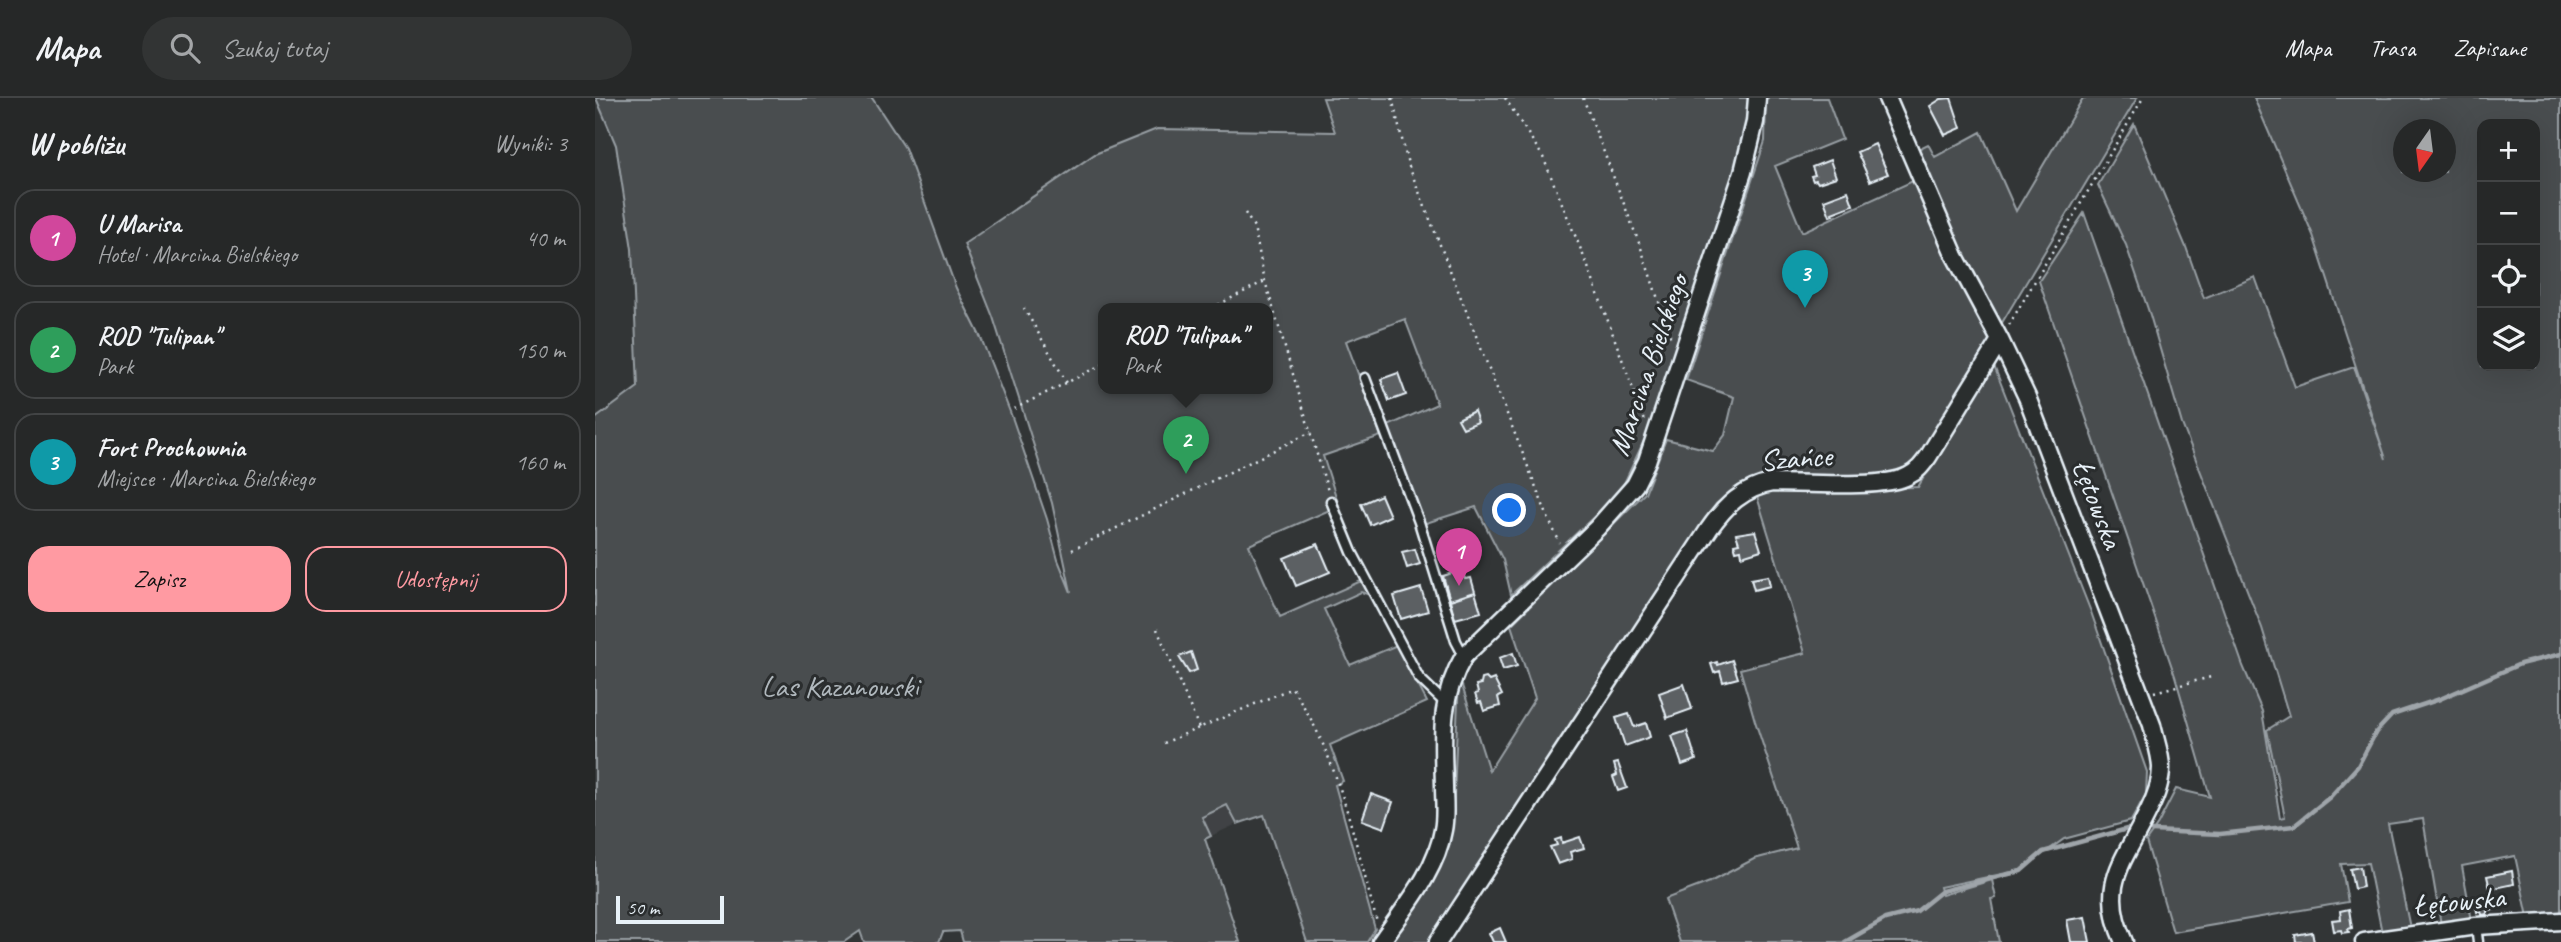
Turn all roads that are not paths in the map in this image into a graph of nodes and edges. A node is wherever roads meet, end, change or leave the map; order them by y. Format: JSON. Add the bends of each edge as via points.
{"nodes":[{"id":1,"x":1757,"y":98,"type":"edge"},
{"id":2,"x":1887,"y":98,"type":"edge"},
{"id":3,"x":2000,"y":340,"type":"junction"},
{"id":4,"x":1365,"y":378,"type":"dead end"},
{"id":5,"x":1331,"y":501,"type":"road end"},
{"id":6,"x":1464,"y":656,"type":"junction"},
{"id":7,"x":1445,"y":702,"type":"junction"},
{"id":8,"x":2561,"y":920,"type":"edge"},
{"id":9,"x":2477,"y":934,"type":"edge"},
{"id":10,"x":1383,"y":939,"type":"edge"},
{"id":11,"x":1438,"y":942,"type":"edge"},
{"id":12,"x":2124,"y":942,"type":"edge"},
{"id":13,"x":2364,"y":942,"type":"edge"}],
"edges":[{"from":1,"to":6,"type":"street","name":"Marcina Bielskiego","via":[[1750,146],[1636,485]]},
{"from":2,"to":3,"type":"street","name":"Łętowska","via":[[1955,256]]},
{"from":3,"to":11,"type":"street","name":"Szańce","via":[[1928,457],[1908,476],[1880,483],[1758,485],[1725,509]]},
{"from":3,"to":12,"type":"street","name":"Łętowska","via":[[2027,397],[2152,725],[2161,768],[2155,797],[2114,881],[2113,909]]},
{"from":4,"to":6,"type":"lane"},
{"from":5,"to":7,"type":"lane","via":[[1352,552],[1419,678]]},
{"from":6,"to":7,"type":"street","name":"Marcina Bielskiego"},
{"from":7,"to":10,"type":"street","name":"Marcina Bielskiego","via":[[1445,815],[1438,852]]},
{"from":8,"to":9,"type":"street","name":"Łętowska"},
{"from":9,"to":13,"type":"street","name":"Łętowska"}]}
